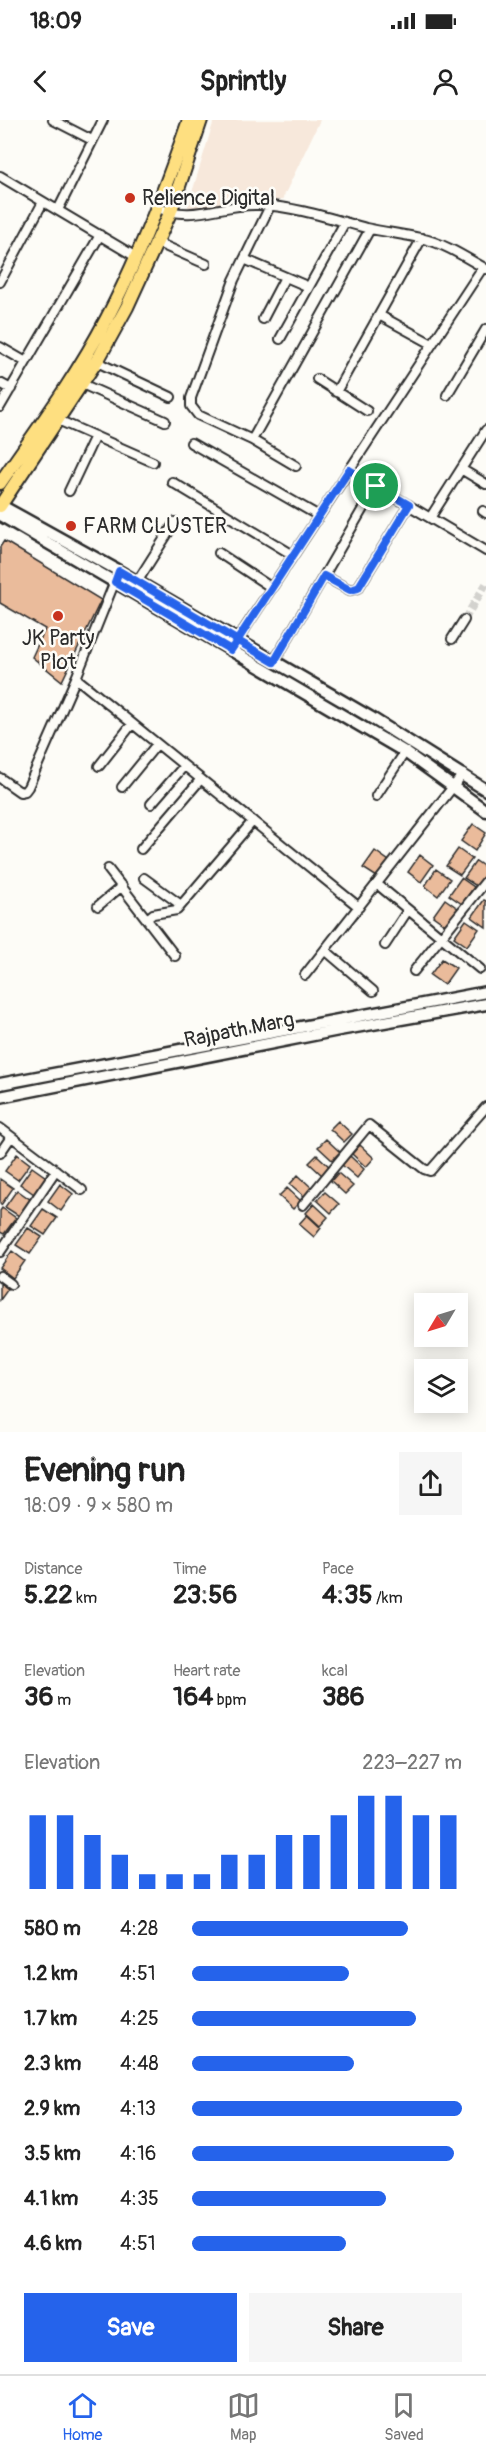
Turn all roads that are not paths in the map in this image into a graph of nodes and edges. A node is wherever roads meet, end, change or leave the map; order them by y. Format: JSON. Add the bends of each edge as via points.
{"nodes":[{"id":1,"x":53,"y":120,"type":"edge"},
{"id":2,"x":102,"y":120,"type":"edge"},
{"id":3,"x":189,"y":120,"type":"edge"},
{"id":4,"x":201,"y":120,"type":"edge"},
{"id":5,"x":92,"y":140,"type":"junction"},
{"id":6,"x":0,"y":176,"type":"edge"},
{"id":7,"x":44,"y":202,"type":"junction"},
{"id":8,"x":270,"y":206,"type":"junction"},
{"id":9,"x":155,"y":207,"type":"junction"},
{"id":10,"x":57,"y":210,"type":"junction"},
{"id":11,"x":170,"y":213,"type":"junction"},
{"id":12,"x":345,"y":222,"type":"junction"},
{"id":13,"x":370,"y":229,"type":"junction"},
{"id":14,"x":100,"y":236,"type":"junction"},
{"id":15,"x":422,"y":238,"type":"junction"},
{"id":16,"x":158,"y":243,"type":"junction"},
{"id":17,"x":136,"y":257,"type":"junction"},
{"id":18,"x":244,"y":259,"type":"junction"},
{"id":19,"x":206,"y":264,"type":"dead end"},
{"id":20,"x":484,"y":268,"type":"edge"},
{"id":21,"x":285,"y":277,"type":"junction"},
{"id":22,"x":0,"y":282,"type":"edge"},
{"id":23,"x":309,"y":287,"type":"junction"},
{"id":24,"x":379,"y":315,"type":"junction"},
{"id":25,"x":263,"y":319,"type":"dead end"},
{"id":26,"x":486,"y":329,"type":"edge"},
{"id":27,"x":280,"y":339,"type":"dead end"},
{"id":28,"x":432,"y":344,"type":"junction"},
{"id":29,"x":0,"y":347,"type":"edge"},
{"id":30,"x":26,"y":362,"type":"junction"},
{"id":31,"x":97,"y":362,"type":"junction"},
{"id":32,"x":317,"y":379,"type":"dead end"},
{"id":33,"x":0,"y":383,"type":"edge"},
{"id":34,"x":82,"y":384,"type":"junction"},
{"id":35,"x":11,"y":388,"type":"junction"},
{"id":36,"x":336,"y":392,"type":"junction"},
{"id":37,"x":447,"y":395,"type":"dead end"},
{"id":38,"x":171,"y":398,"type":"dead end"},
{"id":39,"x":0,"y":407,"type":"edge"},
{"id":40,"x":367,"y":411,"type":"dead end"},
{"id":41,"x":58,"y":420,"type":"junction"},
{"id":42,"x":165,"y":421,"type":"dead end"},
{"id":43,"x":486,"y":429,"type":"edge"},
{"id":44,"x":95,"y":436,"type":"junction"},
{"id":45,"x":252,"y":440,"type":"junction"},
{"id":46,"x":191,"y":443,"type":"dead end"},
{"id":47,"x":153,"y":462,"type":"dead end"},
{"id":48,"x":296,"y":466,"type":"dead end"},
{"id":49,"x":461,"y":469,"type":"junction"},
{"id":50,"x":349,"y":470,"type":"junction"},
{"id":51,"x":172,"y":482,"type":"dead end"},
{"id":52,"x":0,"y":483,"type":"edge"},
{"id":53,"x":486,"y":484,"type":"edge"},
{"id":54,"x":376,"y":486,"type":"junction"},
{"id":55,"x":69,"y":491,"type":"dead end"},
{"id":56,"x":0,"y":505,"type":"edge"},
{"id":57,"x":409,"y":505,"type":"junction"},
{"id":58,"x":0,"y":515,"type":"edge"},
{"id":59,"x":319,"y":516,"type":"junction"},
{"id":60,"x":430,"y":518,"type":"junction"},
{"id":61,"x":175,"y":522,"type":"dead end"},
{"id":62,"x":486,"y":551,"type":"edge"},
{"id":63,"x":219,"y":553,"type":"dead end"},
{"id":64,"x":293,"y":555,"type":"junction"},
{"id":65,"x":119,"y":571,"type":"junction"},
{"id":66,"x":324,"y":576,"type":"junction"},
{"id":67,"x":115,"y":582,"type":"junction"},
{"id":68,"x":137,"y":582,"type":"junction"},
{"id":69,"x":272,"y":588,"type":"junction"},
{"id":70,"x":464,"y":620,"type":"tunnel mouth"},
{"id":71,"x":452,"y":639,"type":"dead end"},
{"id":72,"x":234,"y":645,"type":"junction"},
{"id":73,"x":274,"y":662,"type":"junction"},
{"id":74,"x":76,"y":678,"type":"junction"},
{"id":75,"x":132,"y":724,"type":"junction"},
{"id":76,"x":157,"y":744,"type":"junction"},
{"id":77,"x":405,"y":752,"type":"junction"},
{"id":78,"x":99,"y":766,"type":"dead end"},
{"id":79,"x":184,"y":766,"type":"junction"},
{"id":80,"x":463,"y":774,"type":"junction"},
{"id":81,"x":0,"y":778,"type":"edge"},
{"id":82,"x":201,"y":779,"type":"junction"},
{"id":83,"x":122,"y":787,"type":"dead end"},
{"id":84,"x":454,"y":787,"type":"junction"},
{"id":85,"x":486,"y":790,"type":"edge"},
{"id":86,"x":376,"y":796,"type":"dead end"},
{"id":87,"x":151,"y":804,"type":"dead end"},
{"id":88,"x":486,"y":811,"type":"edge"},
{"id":89,"x":253,"y":821,"type":"junction"},
{"id":90,"x":141,"y":849,"type":"dead end"},
{"id":91,"x":108,"y":869,"type":"dead end"},
{"id":92,"x":144,"y":878,"type":"dead end"},
{"id":93,"x":486,"y":881,"type":"edge"},
{"id":94,"x":377,"y":884,"type":"junction"},
{"id":95,"x":122,"y":886,"type":"junction"},
{"id":96,"x":182,"y":905,"type":"junction"},
{"id":97,"x":98,"y":906,"type":"dead end"},
{"id":98,"x":358,"y":907,"type":"junction"},
{"id":99,"x":408,"y":910,"type":"junction"},
{"id":100,"x":147,"y":919,"type":"junction"},
{"id":101,"x":441,"y":937,"type":"junction"},
{"id":102,"x":385,"y":945,"type":"dead end"},
{"id":103,"x":325,"y":950,"type":"junction"},
{"id":104,"x":176,"y":956,"type":"dead end"},
{"id":105,"x":480,"y":969,"type":"dead end"},
{"id":106,"x":414,"y":971,"type":"dead end"},
{"id":107,"x":305,"y":975,"type":"dead end"},
{"id":108,"x":373,"y":991,"type":"dead end"},
{"id":109,"x":486,"y":992,"type":"edge"},
{"id":110,"x":486,"y":1004,"type":"edge"},
{"id":111,"x":0,"y":1084,"type":"edge"},
{"id":112,"x":0,"y":1097,"type":"edge"},
{"id":113,"x":486,"y":1107,"type":"edge"},
{"id":114,"x":0,"y":1128,"type":"edge"},
{"id":115,"x":11,"y":1137,"type":"junction"},
{"id":116,"x":0,"y":1153,"type":"edge"},
{"id":117,"x":56,"y":1170,"type":"junction"},
{"id":118,"x":82,"y":1190,"type":"dead end"},
{"id":119,"x":303,"y":1204,"type":"dead end"},
{"id":120,"x":0,"y":1252,"type":"edge"},
{"id":121,"x":0,"y":1276,"type":"edge"},
{"id":122,"x":11,"y":1284,"type":"dead end"}],
"edges":[{"from":1,"to":5,"type":"street"},
{"from":2,"to":5,"type":"street"},
{"from":3,"to":9,"type":"main road"},
{"from":4,"to":11,"type":"main road"},
{"from":5,"to":10,"type":"street"},
{"from":6,"to":7,"type":"street"},
{"from":7,"to":10,"type":"street"},
{"from":7,"to":22,"type":"street"},
{"from":8,"to":11,"type":"street","via":[[250,205],[188,215]]},
{"from":8,"to":12,"type":"street"},
{"from":8,"to":18,"type":"street"},
{"from":9,"to":11,"type":"street"},
{"from":9,"to":17,"type":"main road"},
{"from":10,"to":14,"type":"street"},
{"from":11,"to":16,"type":"main road"},
{"from":12,"to":13,"type":"street"},
{"from":12,"to":23,"type":"street"},
{"from":13,"to":15,"type":"street"},
{"from":13,"to":45,"type":"street"},
{"from":14,"to":17,"type":"street"},
{"from":14,"to":30,"type":"street"},
{"from":15,"to":20,"type":"street"},
{"from":15,"to":24,"type":"street"},
{"from":16,"to":19,"type":"street"},
{"from":16,"to":31,"type":"main road"},
{"from":17,"to":52,"type":"main road","via":[[107,320]]},
{"from":18,"to":21,"type":"street"},
{"from":18,"to":45,"type":"street","via":[[190,406],[198,415]]},
{"from":20,"to":28,"type":"street"},
{"from":21,"to":23,"type":"street"},
{"from":21,"to":25,"type":"street"},
{"from":23,"to":27,"type":"street"},
{"from":24,"to":28,"type":"street"},
{"from":24,"to":36,"type":"street"},
{"from":26,"to":37,"type":"street"},
{"from":28,"to":50,"type":"street"},
{"from":29,"to":30,"type":"street"},
{"from":30,"to":35,"type":"street"},
{"from":31,"to":34,"type":"main road"},
{"from":31,"to":38,"type":"street"},
{"from":32,"to":36,"type":"street"},
{"from":33,"to":35,"type":"street"},
{"from":34,"to":41,"type":"main road"},
{"from":34,"to":42,"type":"street"},
{"from":35,"to":39,"type":"street"},
{"from":36,"to":40,"type":"street"},
{"from":41,"to":44,"type":"street"},
{"from":41,"to":56,"type":"main road"},
{"from":43,"to":49,"type":"street"},
{"from":44,"to":47,"type":"street"},
{"from":44,"to":55,"type":"street"},
{"from":45,"to":48,"type":"street"},
{"from":46,"to":59,"type":"street"},
{"from":49,"to":53,"type":"street"},
{"from":49,"to":60,"type":"street"},
{"from":50,"to":54,"type":"street"},
{"from":50,"to":59,"type":"street"},
{"from":51,"to":64,"type":"street"},
{"from":54,"to":57,"type":"street"},
{"from":54,"to":66,"type":"street"},
{"from":56,"to":65,"type":"street"},
{"from":57,"to":60,"type":"street"},
{"from":57,"to":66,"type":"street","via":[[358,588],[350,590]]},
{"from":58,"to":67,"type":"street"},
{"from":59,"to":64,"type":"street"},
{"from":60,"to":62,"type":"street"},
{"from":61,"to":68,"type":"street"},
{"from":63,"to":69,"type":"street"},
{"from":64,"to":69,"type":"street"},
{"from":65,"to":67,"type":"street"},
{"from":65,"to":68,"type":"street"},
{"from":66,"to":73,"type":"street"},
{"from":67,"to":72,"type":"street"},
{"from":67,"to":74,"type":"street"},
{"from":68,"to":72,"type":"street"},
{"from":69,"to":72,"type":"street"},
{"from":70,"to":71,"type":"street"},
{"from":72,"to":73,"type":"street"},
{"from":72,"to":77,"type":"street"},
{"from":73,"to":80,"type":"street"},
{"from":74,"to":75,"type":"street"},
{"from":74,"to":81,"type":"street","via":[[25,791],[20,792]]},
{"from":75,"to":76,"type":"street"},
{"from":75,"to":78,"type":"street"},
{"from":76,"to":79,"type":"street"},
{"from":76,"to":83,"type":"street"},
{"from":77,"to":84,"type":"street"},
{"from":77,"to":86,"type":"street"},
{"from":79,"to":82,"type":"street"},
{"from":79,"to":87,"type":"street"},
{"from":80,"to":84,"type":"street"},
{"from":80,"to":85,"type":"street"},
{"from":82,"to":89,"type":"street"},
{"from":82,"to":90,"type":"street"},
{"from":84,"to":88,"type":"street"},
{"from":84,"to":94,"type":"street"},
{"from":89,"to":96,"type":"street"},
{"from":89,"to":98,"type":"street"},
{"from":91,"to":95,"type":"street"},
{"from":92,"to":96,"type":"street"},
{"from":93,"to":101,"type":"street"},
{"from":94,"to":98,"type":"street"},
{"from":94,"to":99,"type":"street"},
{"from":95,"to":97,"type":"street"},
{"from":95,"to":100,"type":"street"},
{"from":96,"to":100,"type":"street"},
{"from":98,"to":103,"type":"street"},
{"from":99,"to":101,"type":"street"},
{"from":99,"to":102,"type":"street"},
{"from":100,"to":104,"type":"street"},
{"from":101,"to":105,"type":"street"},
{"from":101,"to":106,"type":"street"},
{"from":103,"to":107,"type":"street"},
{"from":103,"to":108,"type":"street"},
{"from":109,"to":111,"type":"street","name":"Rajpath Marg"},
{"from":110,"to":112,"type":"street","name":"Rajpath Marg"},
{"from":113,"to":119,"type":"street","via":[[430,1171],[369,1125]]},
{"from":114,"to":115,"type":"street"},
{"from":115,"to":116,"type":"street"},
{"from":115,"to":117,"type":"street"},
{"from":117,"to":118,"type":"street"},
{"from":117,"to":120,"type":"street"},
{"from":121,"to":122,"type":"street"}]}
